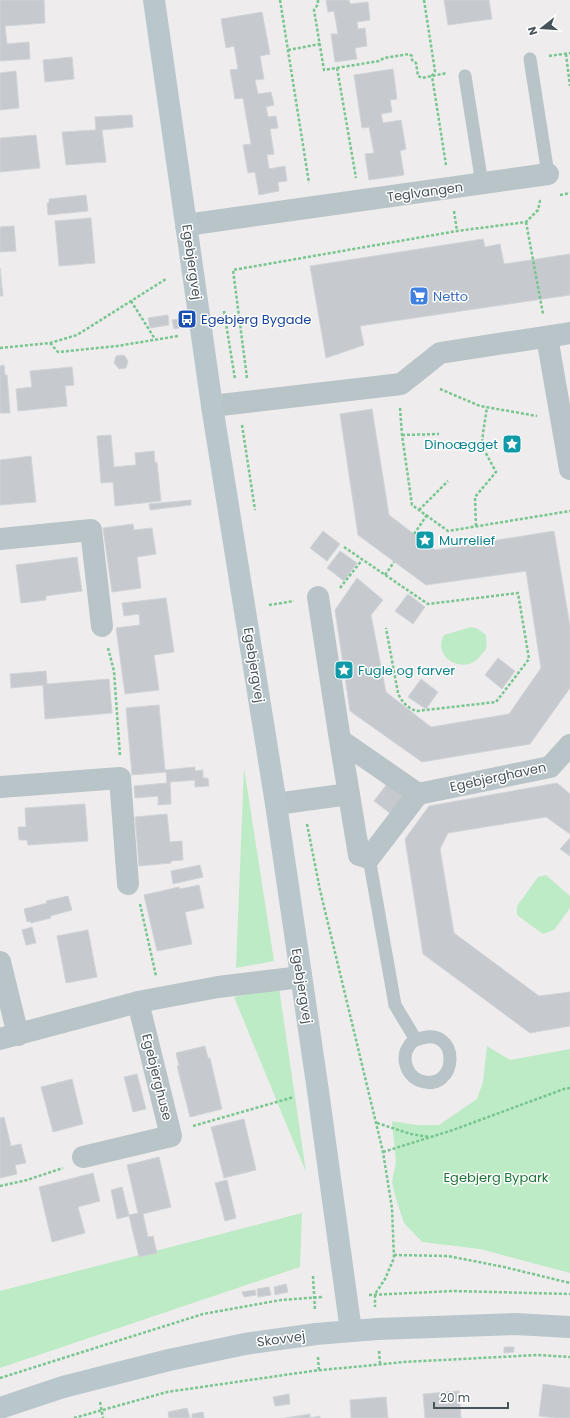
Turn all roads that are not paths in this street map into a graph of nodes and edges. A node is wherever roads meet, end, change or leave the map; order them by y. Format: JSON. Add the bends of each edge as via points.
{"nodes":[{"id":1,"x":154,"y":0,"type":"edge"},
{"id":2,"x":530,"y":59,"type":"dead end"},
{"id":3,"x":466,"y":76,"type":"road end"},
{"id":4,"x":548,"y":174,"type":"joint"},
{"id":5,"x":482,"y":184,"type":"junction"},
{"id":6,"x":186,"y":225,"type":"junction"},
{"id":7,"x":570,"y":333,"type":"edge"},
{"id":8,"x":547,"y":337,"type":"junction"},
{"id":9,"x":212,"y":406,"type":"junction"},
{"id":10,"x":570,"y":469,"type":"edge"},
{"id":11,"x":0,"y":539,"type":"edge"},
{"id":12,"x":318,"y":597,"type":"dead end"},
{"id":13,"x":102,"y":626,"type":"road end"},
{"id":14,"x":340,"y":740,"type":"junction"},
{"id":15,"x":570,"y":745,"type":"edge"},
{"id":16,"x":0,"y":787,"type":"edge"},
{"id":17,"x":349,"y":794,"type":"junction"},
{"id":18,"x":418,"y":794,"type":"junction"},
{"id":19,"x":276,"y":804,"type":"junction"},
{"id":20,"x":369,"y":858,"type":"junction"},
{"id":21,"x":128,"y":884,"type":"road end"},
{"id":22,"x":0,"y":962,"type":"edge"},
{"id":23,"x":301,"y":977,"type":"junction"},
{"id":24,"x":138,"y":1002,"type":"junction"},
{"id":25,"x":9,"y":1037,"type":"edge"},
{"id":26,"x":416,"y":1040,"type":"dead end"},
{"id":27,"x":83,"y":1157,"type":"road end"},
{"id":28,"x":570,"y":1327,"type":"edge"},
{"id":29,"x":351,"y":1331,"type":"junction"},
{"id":30,"x":0,"y":1408,"type":"edge"}],
"edges":[{"from":1,"to":6,"type":"street","name":"Egebjergvej"},
{"from":2,"to":4,"type":"lane","name":"Teglvangen"},
{"from":3,"to":5,"type":"lane"},
{"from":4,"to":5,"type":"street","name":"Teglvangen"},
{"from":5,"to":6,"type":"street","name":"Teglvangen"},
{"from":6,"to":9,"type":"street","name":"Egebjergvej"},
{"from":7,"to":8,"type":"street"},
{"from":8,"to":9,"type":"street","via":[[440,352],[401,384]]},
{"from":8,"to":10,"type":"street"},
{"from":9,"to":19,"type":"street","name":"Egebjergvej"},
{"from":11,"to":13,"type":"street","via":[[91,530]]},
{"from":12,"to":14,"type":"street"},
{"from":14,"to":17,"type":"street"},
{"from":14,"to":18,"type":"street"},
{"from":15,"to":18,"type":"street","name":"Egebjerghaven","via":[[550,767]]},
{"from":16,"to":21,"type":"street","via":[[120,778]]},
{"from":17,"to":19,"type":"street"},
{"from":17,"to":20,"type":"street","via":[[359,855]]},
{"from":18,"to":20,"type":"street"},
{"from":19,"to":23,"type":"street","name":"Egebjergvej"},
{"from":20,"to":26,"type":"lane","via":[[395,1005]]},
{"from":22,"to":25,"type":"street"},
{"from":23,"to":24,"type":"street","via":[[218,987]]},
{"from":23,"to":29,"type":"street","name":"Egebjergvej"},
{"from":24,"to":25,"type":"street"},
{"from":24,"to":27,"type":"street","name":"Egebjerghuse","via":[[171,1136]]},
{"from":28,"to":29,"type":"street","name":"Skovvej","via":[[515,1324]]},
{"from":29,"to":30,"type":"street","name":"Skovvej","via":[[245,1344],[169,1360],[63,1387]]}]}
